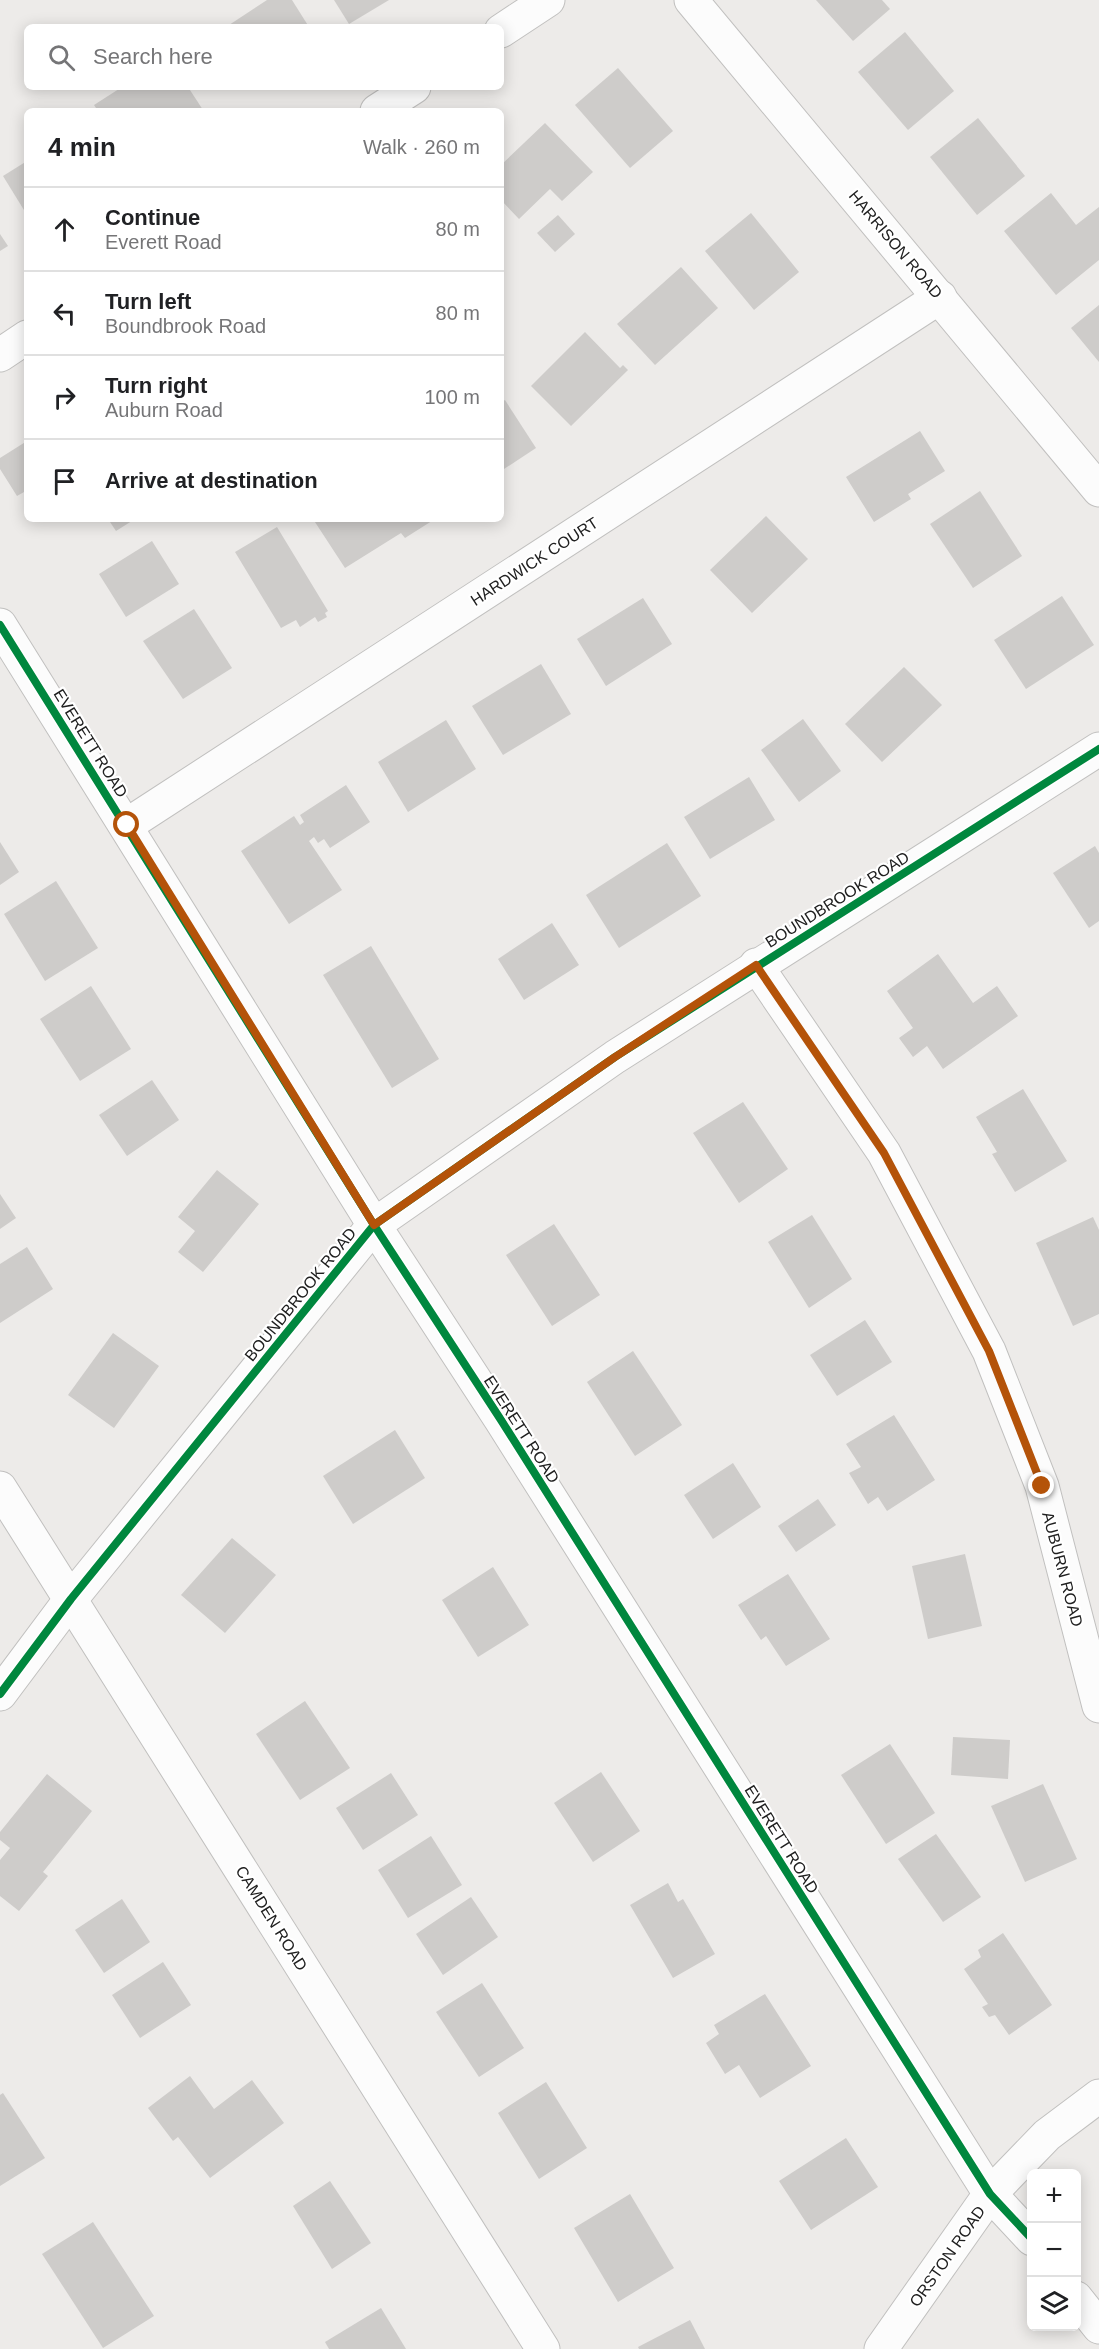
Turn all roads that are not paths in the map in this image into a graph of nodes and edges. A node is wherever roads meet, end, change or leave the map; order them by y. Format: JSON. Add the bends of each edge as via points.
{"nodes":[{"id":1,"x":548,"y":0,"type":"edge"},
{"id":2,"x":691,"y":0,"type":"edge"},
{"id":3,"x":504,"y":29,"type":"edge"},
{"id":4,"x":409,"y":90,"type":"edge"},
{"id":5,"x":382,"y":108,"type":"edge"},
{"id":6,"x":940,"y":297,"type":"junction"},
{"id":7,"x":24,"y":339,"type":"edge"},
{"id":8,"x":0,"y":355,"type":"edge"},
{"id":9,"x":1099,"y":490,"type":"edge"},
{"id":10,"x":0,"y":625,"type":"edge"},
{"id":11,"x":1099,"y":749,"type":"edge"},
{"id":12,"x":127,"y":825,"type":"junction"},
{"id":13,"x":756,"y":965,"type":"junction"},
{"id":14,"x":374,"y":1225,"type":"junction"},
{"id":15,"x":0,"y":1488,"type":"edge"},
{"id":16,"x":71,"y":1599,"type":"junction"},
{"id":17,"x":0,"y":1694,"type":"edge"},
{"id":18,"x":1099,"y":1706,"type":"edge"},
{"id":19,"x":1099,"y":2096,"type":"edge"},
{"id":20,"x":990,"y":2194,"type":"junction"},
{"id":21,"x":1027,"y":2234,"type":"edge"},
{"id":22,"x":1081,"y":2303,"type":"edge"},
{"id":23,"x":1099,"y":2327,"type":"edge"},
{"id":24,"x":543,"y":2349,"type":"edge"},
{"id":25,"x":881,"y":2349,"type":"edge"}],
"edges":[{"from":1,"to":3,"type":"street"},
{"from":2,"to":6,"type":"street","name":"HARRISON ROAD"},
{"from":4,"to":5,"type":"street"},
{"from":6,"to":9,"type":"street","name":"HARRISON ROAD"},
{"from":6,"to":12,"type":"street","name":"HARDWICK COURT"},
{"from":7,"to":8,"type":"street"},
{"from":10,"to":12,"type":"street","name":"EVERETT ROAD"},
{"from":11,"to":13,"type":"street","name":"BOUNDBROOK ROAD"},
{"from":12,"to":14,"type":"street","name":"EVERETT ROAD"},
{"from":13,"to":14,"type":"street","name":"BOUNDBROOK ROAD","via":[[605,1064]]},
{"from":13,"to":18,"type":"street","name":"AUBURN ROAD","via":[[884,1153],[989,1351],[1042,1486]]},
{"from":14,"to":16,"type":"street","name":"BOUNDBROOK ROAD"},
{"from":14,"to":20,"type":"street","name":"EVERETT ROAD"},
{"from":15,"to":16,"type":"street","name":"CAMDEN ROAD"},
{"from":16,"to":17,"type":"street","name":"BOUNDBROOK ROAD"},
{"from":16,"to":24,"type":"street","name":"CAMDEN ROAD"},
{"from":19,"to":20,"type":"street","name":"ORSTON ROAD","via":[[1047,2135]]},
{"from":20,"to":21,"type":"street","name":"EVERETT ROAD"},
{"from":20,"to":25,"type":"street","name":"ORSTON ROAD"},
{"from":22,"to":23,"type":"street"}]}
